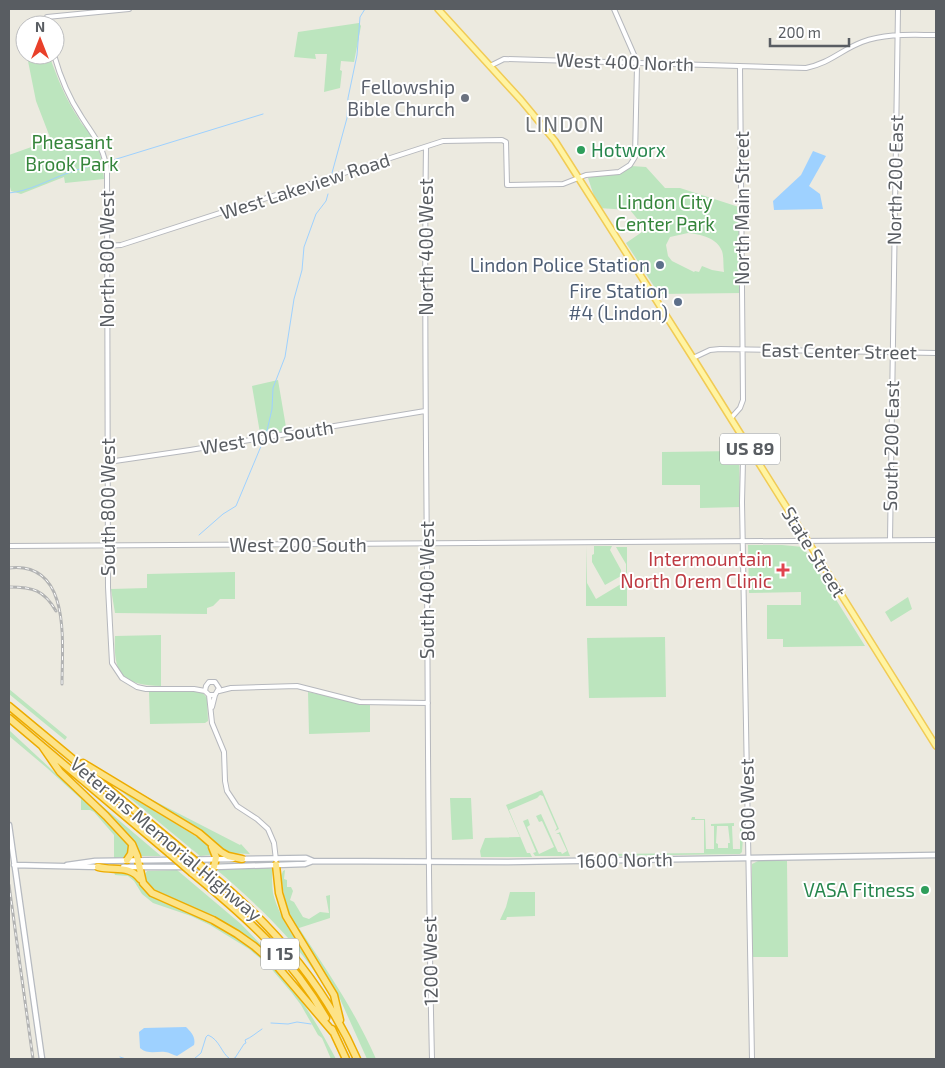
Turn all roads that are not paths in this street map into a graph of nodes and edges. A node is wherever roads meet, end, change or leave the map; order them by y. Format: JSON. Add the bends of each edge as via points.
{"nodes":[{"id":1,"x":129,"y":9,"type":"edge"},
{"id":2,"x":438,"y":9,"type":"edge"},
{"id":3,"x":614,"y":9,"type":"edge"},
{"id":4,"x":898,"y":9,"type":"edge"},
{"id":5,"x":65,"y":15,"type":"edge"},
{"id":6,"x":897,"y":34,"type":"junction"},
{"id":7,"x":936,"y":35,"type":"edge"},
{"id":8,"x":636,"y":62,"type":"junction"},
{"id":9,"x":58,"y":65,"type":"edge"},
{"id":10,"x":490,"y":66,"type":"junction"},
{"id":11,"x":740,"y":66,"type":"junction"},
{"id":12,"x":426,"y":147,"type":"junction"},
{"id":13,"x":578,"y":178,"type":"junction"},
{"id":14,"x":106,"y":246,"type":"junction"},
{"id":15,"x":425,"y":348,"type":"joint"},
{"id":16,"x":742,"y":349,"type":"junction"},
{"id":17,"x":892,"y":352,"type":"junction"},
{"id":18,"x":936,"y":353,"type":"edge"},
{"id":19,"x":108,"y":356,"type":"joint"},
{"id":20,"x":693,"y":358,"type":"junction"},
{"id":21,"x":426,"y":411,"type":"junction"},
{"id":22,"x":731,"y":418,"type":"junction"},
{"id":23,"x":752,"y":451,"type":"junction"},
{"id":24,"x":108,"y":462,"type":"junction"},
{"id":25,"x":890,"y":540,"type":"junction"},
{"id":26,"x":936,"y":540,"type":"edge"},
{"id":27,"x":744,"y":541,"type":"junction"},
{"id":28,"x":808,"y":541,"type":"junction"},
{"id":29,"x":426,"y":544,"type":"junction"},
{"id":30,"x":9,"y":546,"type":"edge"},
{"id":31,"x":108,"y":546,"type":"junction"},
{"id":32,"x":219,"y":685,"type":"junction"},
{"id":33,"x":206,"y":686,"type":"junction"},
{"id":34,"x":231,"y":688,"type":"junction"},
{"id":35,"x":194,"y":689,"type":"junction"},
{"id":36,"x":206,"y":691,"type":"junction"},
{"id":37,"x":219,"y":691,"type":"junction"},
{"id":38,"x":209,"y":695,"type":"junction"},
{"id":39,"x":216,"y":695,"type":"junction"},
{"id":40,"x":428,"y":703,"type":"junction"},
{"id":41,"x":9,"y":706,"type":"edge"},
{"id":42,"x":212,"y":709,"type":"junction"},
{"id":43,"x":9,"y":718,"type":"edge"},
{"id":44,"x":42,"y":746,"type":"junction"},
{"id":45,"x":936,"y":746,"type":"edge"},
{"id":46,"x":60,"y":749,"type":"junction"},
{"id":47,"x":9,"y":825,"type":"edge"},
{"id":48,"x":428,"y":833,"type":"joint"},
{"id":49,"x":209,"y":842,"type":"junction"},
{"id":50,"x":132,"y":844,"type":"junction"},
{"id":51,"x":936,"y":855,"type":"edge"},
{"id":52,"x":748,"y":858,"type":"junction"},
{"id":53,"x":242,"y":859,"type":"junction"},
{"id":54,"x":126,"y":860,"type":"junction"},
{"id":55,"x":216,"y":860,"type":"junction"},
{"id":56,"x":276,"y":862,"type":"junction"},
{"id":57,"x":428,"y":862,"type":"junction"},
{"id":58,"x":139,"y":863,"type":"junction"},
{"id":59,"x":11,"y":865,"type":"edge"},
{"id":60,"x":67,"y":865,"type":"junction"},
{"id":61,"x":98,"y":867,"type":"junction"},
{"id":62,"x":214,"y":867,"type":"junction"},
{"id":63,"x":143,"y":883,"type":"junction"},
{"id":64,"x":342,"y":1029,"type":"junction"},
{"id":65,"x":333,"y":1032,"type":"junction"},
{"id":66,"x":42,"y":1059,"type":"edge"},
{"id":67,"x":346,"y":1059,"type":"edge"},
{"id":68,"x":357,"y":1059,"type":"edge"},
{"id":69,"x":432,"y":1059,"type":"edge"},
{"id":70,"x":752,"y":1059,"type":"edge"}],
"edges":[{"from":1,"to":5,"type":"street"},
{"from":2,"to":10,"type":"main road","number":"US 89"},
{"from":3,"to":8,"type":"street"},
{"from":4,"to":6,"type":"street","name":"North 200 East"},
{"from":6,"to":7,"type":"street","name":"West 400 North"},
{"from":6,"to":11,"type":"street","name":"West 400 North","via":[[861,42],[820,65],[806,68]]},
{"from":6,"to":17,"type":"street","name":"North 200 East"},
{"from":8,"to":10,"type":"street","name":"West 400 North","via":[[499,60]]},
{"from":8,"to":11,"type":"street","name":"West 400 North"},
{"from":8,"to":13,"type":"street","via":[[634,160],[619,172],[586,174]]},
{"from":9,"to":14,"type":"street","name":"North 800 West","via":[[104,156],[107,172]]},
{"from":10,"to":13,"type":"main road","number":"US 89","via":[[555,141]]},
{"from":11,"to":16,"type":"street","name":"North Main Street"},
{"from":12,"to":13,"type":"street","name":"West Lakeview Road","via":[[451,140],[502,140],[506,142],[507,185],[563,184]]},
{"from":12,"to":14,"type":"street","name":"West Lakeview Road","via":[[121,245]]},
{"from":12,"to":15,"type":"street","name":"North 400 West"},
{"from":13,"to":20,"type":"main road","number":"US 89"},
{"from":14,"to":19,"type":"street","name":"North 800 West"},
{"from":15,"to":21,"type":"street","name":"South 400 West"},
{"from":16,"to":17,"type":"street","name":"East Center Street"},
{"from":16,"to":20,"type":"street","name":"East Center Street","via":[[710,350]]},
{"from":16,"to":22,"type":"street","name":"North Main Street","via":[[742,400]]},
{"from":17,"to":18,"type":"street","name":"East Center Street"},
{"from":17,"to":25,"type":"street","name":"South 200 East"},
{"from":19,"to":24,"type":"street","name":"South 800 West"},
{"from":20,"to":22,"type":"main road","name":"State Street","number":"US 89"},
{"from":21,"to":24,"type":"street","name":"West 100 South"},
{"from":21,"to":29,"type":"street","name":"South 400 West"},
{"from":22,"to":23,"type":"main road","name":"State Street","number":"US 89"},
{"from":23,"to":27,"type":"street","name":"800 West","via":[[743,460]]},
{"from":23,"to":28,"type":"main road","name":"State Street","number":"US 89"},
{"from":24,"to":31,"type":"street","name":"South 800 West"},
{"from":25,"to":26,"type":"street","name":"West 200 South"},
{"from":25,"to":28,"type":"street","name":"West 200 South"},
{"from":27,"to":28,"type":"street","name":"West 200 South"},
{"from":27,"to":29,"type":"street","name":"West 200 South"},
{"from":27,"to":52,"type":"street","name":"800 West"},
{"from":28,"to":45,"type":"main road","name":"State Street","number":"US 89"},
{"from":29,"to":31,"type":"street","name":"West 200 South"},
{"from":29,"to":40,"type":"street","name":"South 400 West"},
{"from":30,"to":31,"type":"street","name":"West 200 South"},
{"from":31,"to":35,"type":"street","name":"South 800 West","via":[[112,658],[117,673],[131,685],[146,689]]},
{"from":32,"to":33,"type":"street","via":[[209,682]]},
{"from":32,"to":34,"type":"street"},
{"from":32,"to":37,"type":"street"},
{"from":33,"to":35,"type":"street"},
{"from":33,"to":36,"type":"street"},
{"from":34,"to":37,"type":"street"},
{"from":34,"to":40,"type":"street","via":[[297,686],[360,702]]},
{"from":35,"to":36,"type":"street"},
{"from":36,"to":38,"type":"street"},
{"from":37,"to":39,"type":"street"},
{"from":38,"to":39,"type":"street"},
{"from":38,"to":42,"type":"street"},
{"from":39,"to":42,"type":"street"},
{"from":40,"to":48,"type":"street","name":"South 400 West"},
{"from":41,"to":46,"type":"highway","name":"Veterans Memorial Highway","number":"I 15"},
{"from":42,"to":56,"type":"street","via":[[214,730],[224,752],[227,791],[236,806],[268,829],[274,842]]},
{"from":43,"to":44,"type":"highway","name":"Veterans Memorial Highway","number":"I 15"},
{"from":44,"to":50,"type":"highway","via":[[60,772]]},
{"from":44,"to":65,"type":"highway","name":"Veterans Memorial Highway","number":"I 15","bridge":true,"via":[[244,916],[276,949],[309,991]]},
{"from":46,"to":49,"type":"highway"},
{"from":46,"to":64,"type":"highway","name":"Veterans Memorial Highway","number":"I 15","bridge":true,"via":[[250,908],[287,947],[313,981]]},
{"from":47,"to":59,"type":"main road"},
{"from":48,"to":57,"type":"street","name":"1200 West"},
{"from":49,"to":53,"type":"highway","via":[[224,854]]},
{"from":49,"to":55,"type":"highway"},
{"from":50,"to":54,"type":"highway","via":[[131,854]]},
{"from":50,"to":58,"type":"highway"},
{"from":51,"to":52,"type":"main road","name":"1600 North"},
{"from":52,"to":57,"type":"main road","name":"1600 North"},
{"from":52,"to":70,"type":"street","name":"800 West"},
{"from":53,"to":55,"type":"main road","name":"1600 North"},
{"from":53,"to":56,"type":"main road","name":"1600 North"},
{"from":54,"to":58,"type":"main road","name":"1600 North"},
{"from":54,"to":60,"type":"main road","name":"1600 North"},
{"from":55,"to":58,"type":"main road","name":"1600 North"},
{"from":55,"to":62,"type":"highway"},
{"from":56,"to":57,"type":"main road","name":"1600 North"},
{"from":56,"to":62,"type":"main road","name":"1600 North"},
{"from":56,"to":64,"type":"highway","via":[[286,916],[334,995]]},
{"from":57,"to":69,"type":"street","name":"1200 West"},
{"from":58,"to":61,"type":"main road","name":"1600 North"},
{"from":58,"to":62,"type":"main road","name":"1600 North"},
{"from":58,"to":63,"type":"highway"},
{"from":59,"to":60,"type":"main road","name":"1600 North"},
{"from":59,"to":66,"type":"main road"},
{"from":60,"to":61,"type":"main road","name":"1600 North"},
{"from":61,"to":63,"type":"highway","via":[[129,870]]},
{"from":63,"to":65,"type":"highway","via":[[152,893],[212,920],[254,946],[276,965]]},
{"from":64,"to":68,"type":"highway","name":"Veterans Memorial Highway","number":"I 15"},
{"from":65,"to":67,"type":"highway","name":"Veterans Memorial Highway","number":"I 15"}]}
